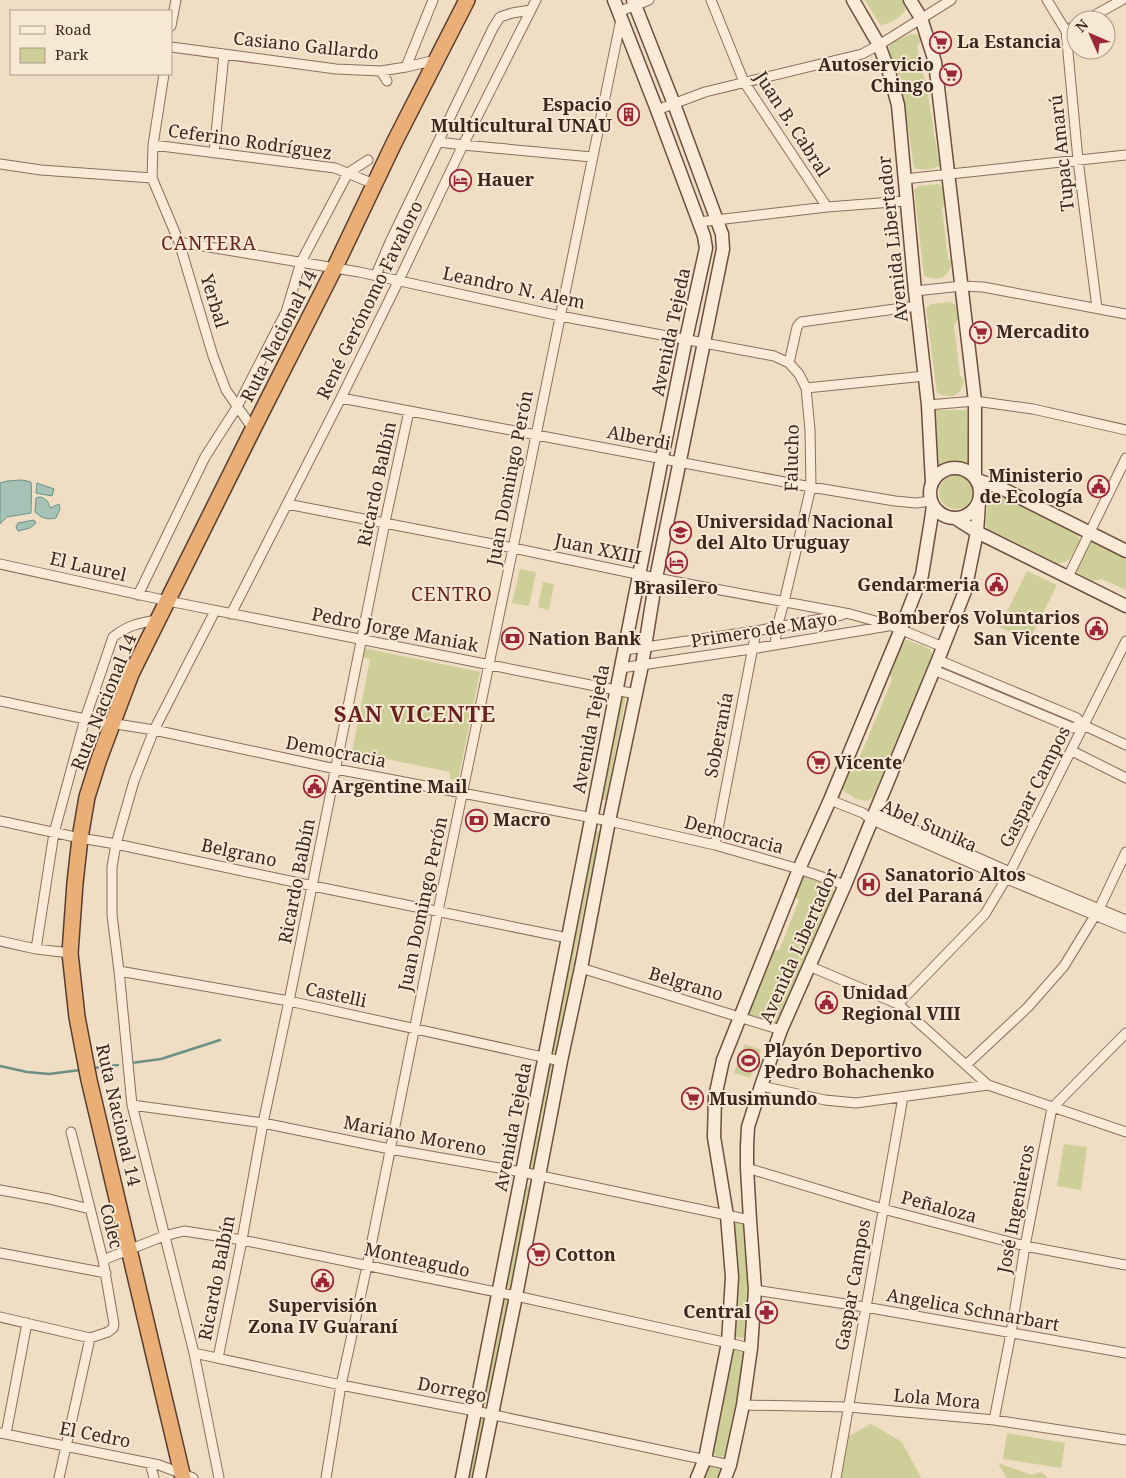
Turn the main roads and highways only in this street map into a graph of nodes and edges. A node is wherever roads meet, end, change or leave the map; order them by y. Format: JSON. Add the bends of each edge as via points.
{"nodes":[{"id":1,"x":466,"y":0,"type":"edge"},
{"id":2,"x":853,"y":0,"type":"edge"},
{"id":3,"x":910,"y":0,"type":"edge"},
{"id":4,"x":634,"y":3,"type":"edge"},
{"id":5,"x":618,"y":10,"type":"edge"},
{"id":6,"x":976,"y":478,"type":"junction"},
{"id":7,"x":932,"y":483,"type":"junction"},
{"id":8,"x":932,"y":503,"type":"junction"},
{"id":9,"x":979,"y":503,"type":"junction"},
{"id":10,"x":955,"y":518,"type":"junction"},
{"id":11,"x":977,"y":532,"type":"junction"},
{"id":12,"x":1126,"y":551,"type":"edge"},
{"id":13,"x":1126,"y":606,"type":"edge"},
{"id":14,"x":186,"y":1477,"type":"edge"},
{"id":15,"x":462,"y":1478,"type":"edge"},
{"id":16,"x":479,"y":1478,"type":"edge"},
{"id":17,"x":697,"y":1478,"type":"edge"},
{"id":18,"x":725,"y":1478,"type":"edge"}],
"edges":[{"from":1,"to":14,"type":"highway","name":"Ruta Nacional 14","via":[[132,674],[99,758],[80,838],[70,954],[77,1017],[129,1249]]},
{"from":2,"to":7,"type":"main road","name":"Avenida Libertador","via":[[879,45],[898,105],[928,405]]},
{"from":3,"to":6,"type":"main road","via":[[921,18],[935,62],[975,402]]},
{"from":4,"to":16,"type":"main road","name":"Avenida Tejeda","via":[[717,220],[723,249]]},
{"from":5,"to":15,"type":"main road","name":"Avenida Tejeda","via":[[706,248]]},
{"from":6,"to":7,"type":"main road","via":[[968,471],[952,468],[943,470]]},
{"from":6,"to":9,"type":"main road","via":[[981,496]]},
{"from":6,"to":12,"type":"main road"},
{"from":7,"to":8,"type":"main road"},
{"from":8,"to":10,"type":"main road","via":[[942,515]]},
{"from":8,"to":17,"type":"main road","name":"Avenida Libertador","via":[[922,575],[896,627],[830,800],[723,1060],[715,1097],[714,1137],[727,1216],[732,1277],[728,1343],[705,1459]]},
{"from":9,"to":10,"type":"main road","via":[[973,512]]},
{"from":9,"to":11,"type":"main road","name":"Avenida Libertador"},
{"from":10,"to":11,"type":"main road"},
{"from":11,"to":13,"type":"main road"},
{"from":11,"to":18,"type":"main road","name":"Avenida Libertador","via":[[965,591],[874,816],[781,1030],[748,1127],[746,1146],[755,1290],[743,1405]]}]}
